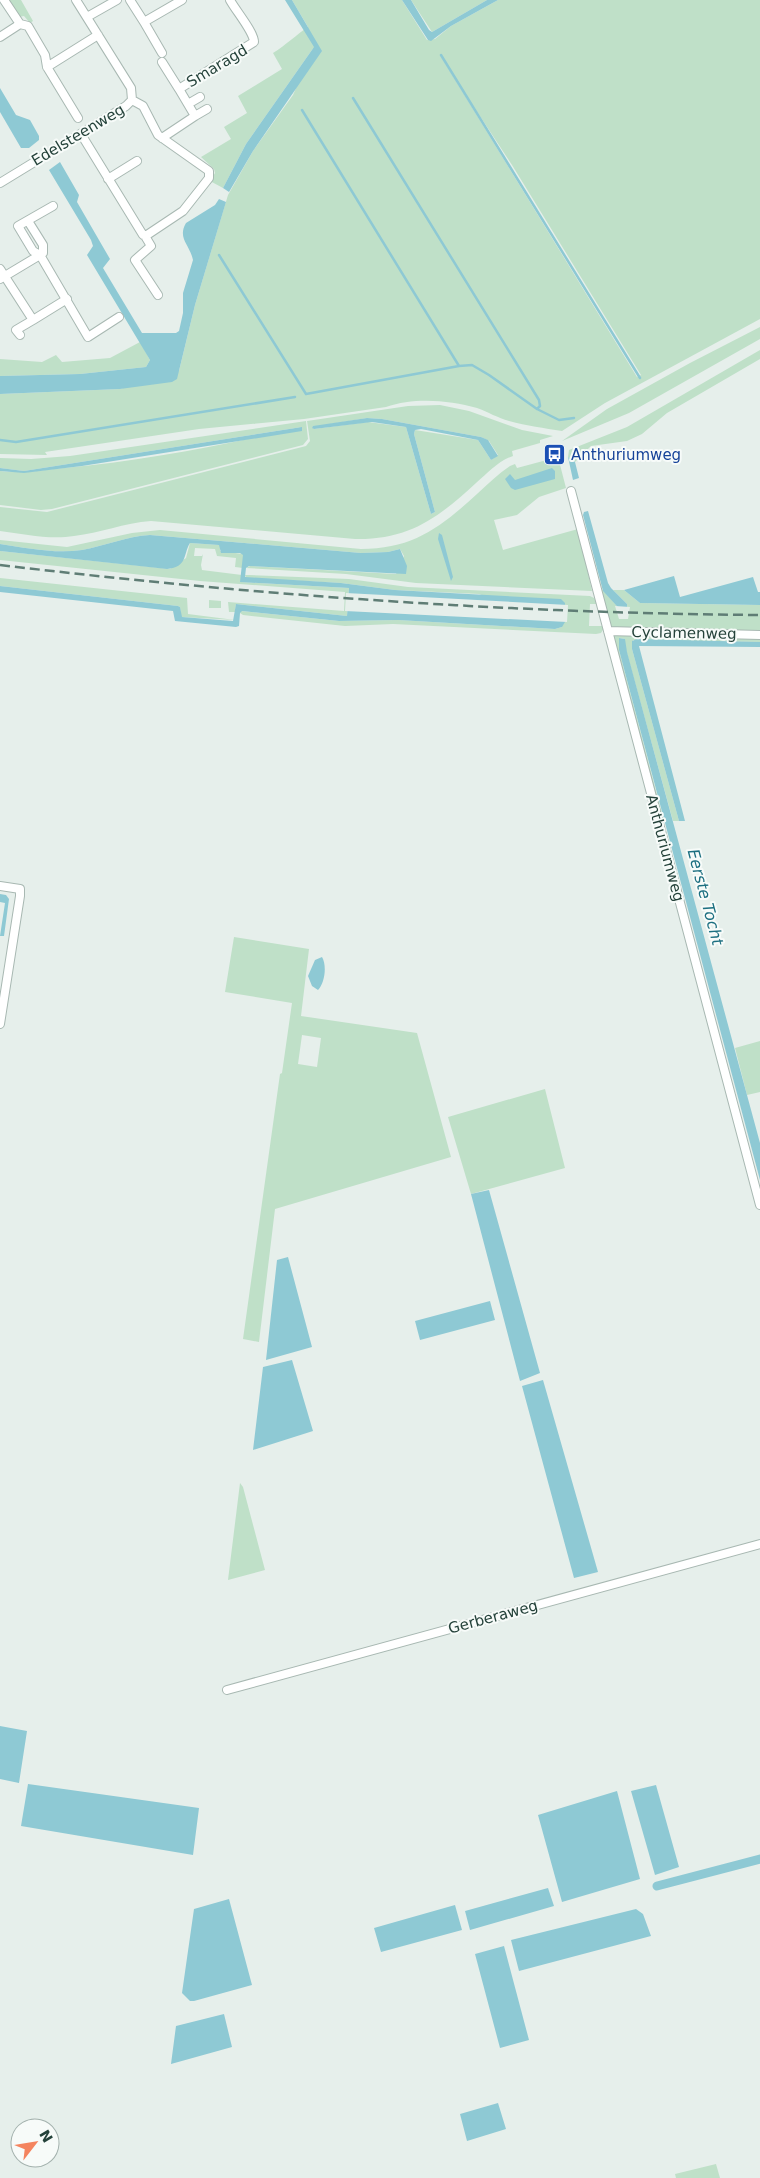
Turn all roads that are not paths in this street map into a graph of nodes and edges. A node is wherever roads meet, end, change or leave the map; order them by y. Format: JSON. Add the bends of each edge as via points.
{"nodes":[{"id":1,"x":4,"y":0,"type":"edge"},
{"id":2,"x":76,"y":0,"type":"edge"},
{"id":3,"x":117,"y":0,"type":"edge"},
{"id":4,"x":130,"y":0,"type":"edge"},
{"id":5,"x":182,"y":0,"type":"edge"},
{"id":6,"x":230,"y":0,"type":"edge"},
{"id":7,"x":87,"y":18,"type":"junction"},
{"id":8,"x":144,"y":22,"type":"junction"},
{"id":9,"x":20,"y":24,"type":"junction"},
{"id":10,"x":98,"y":36,"type":"junction"},
{"id":11,"x":0,"y":37,"type":"edge"},
{"id":12,"x":162,"y":53,"type":"dead end"},
{"id":13,"x":162,"y":62,"type":"dead end"},
{"id":14,"x":46,"y":67,"type":"junction"},
{"id":15,"x":178,"y":89,"type":"junction"},
{"id":16,"x":200,"y":97,"type":"dead end"},
{"id":17,"x":132,"y":100,"type":"junction"},
{"id":18,"x":188,"y":104,"type":"junction"},
{"id":19,"x":207,"y":109,"type":"dead end"},
{"id":20,"x":195,"y":116,"type":"junction"},
{"id":21,"x":78,"y":118,"type":"dead end"},
{"id":22,"x":81,"y":134,"type":"junction"},
{"id":23,"x":162,"y":138,"type":"junction"},
{"id":24,"x":137,"y":161,"type":"dead end"},
{"id":25,"x":108,"y":179,"type":"junction"},
{"id":26,"x":0,"y":183,"type":"edge"},
{"id":27,"x":53,"y":206,"type":"dead end"},
{"id":28,"x":145,"y":236,"type":"junction"},
{"id":29,"x":40,"y":255,"type":"junction"},
{"id":30,"x":0,"y":269,"type":"edge"},
{"id":31,"x":2,"y":278,"type":"edge"},
{"id":32,"x":158,"y":295,"type":"dead end"},
{"id":33,"x":67,"y":299,"type":"junction"},
{"id":34,"x":119,"y":318,"type":"dead end"},
{"id":35,"x":33,"y":320,"type":"junction"},
{"id":36,"x":20,"y":336,"type":"dead end"},
{"id":37,"x":571,"y":491,"type":"dead end"},
{"id":38,"x":608,"y":631,"type":"junction"},
{"id":39,"x":760,"y":635,"type":"edge"},
{"id":40,"x":0,"y":886,"type":"edge"},
{"id":41,"x":0,"y":1024,"type":"edge"},
{"id":42,"x":760,"y":1205,"type":"edge"},
{"id":43,"x":760,"y":1544,"type":"edge"},
{"id":44,"x":226,"y":1690,"type":"dead end"}],
"edges":[{"from":1,"to":9,"type":"street"},
{"from":2,"to":7,"type":"street","name":"Edelsteenweg"},
{"from":3,"to":7,"type":"street"},
{"from":4,"to":8,"type":"street"},
{"from":5,"to":8,"type":"street"},
{"from":6,"to":15,"type":"street","name":"Smaragd","via":[[250,28],[254,42]]},
{"from":7,"to":10,"type":"street","name":"Edelsteenweg"},
{"from":8,"to":12,"type":"street"},
{"from":9,"to":11,"type":"street"},
{"from":9,"to":14,"type":"street","via":[[28,26],[45,55]]},
{"from":10,"to":14,"type":"street"},
{"from":10,"to":17,"type":"street","name":"Edelsteenweg","via":[[131,88]]},
{"from":13,"to":15,"type":"street","name":"Smaragd"},
{"from":14,"to":21,"type":"street"},
{"from":15,"to":18,"type":"street","name":"Smaragd"},
{"from":16,"to":18,"type":"street","name":"Smaragd"},
{"from":17,"to":22,"type":"street","name":"Edelsteenweg"},
{"from":17,"to":23,"type":"street","via":[[142,106]]},
{"from":18,"to":20,"type":"street","name":"Smaragd"},
{"from":19,"to":20,"type":"street"},
{"from":20,"to":23,"type":"street"},
{"from":22,"to":25,"type":"street"},
{"from":22,"to":26,"type":"street","name":"Edelsteenweg"},
{"from":23,"to":28,"type":"street","via":[[206,168],[210,175],[183,211]]},
{"from":24,"to":25,"type":"street"},
{"from":25,"to":28,"type":"street"},
{"from":27,"to":29,"type":"street","via":[[28,221],[43,245]]},
{"from":28,"to":32,"type":"street","via":[[150,246],[135,260]]},
{"from":29,"to":31,"type":"street"},
{"from":29,"to":33,"type":"street"},
{"from":30,"to":31,"type":"street"},
{"from":31,"to":35,"type":"street","via":[[10,281]]},
{"from":33,"to":34,"type":"street","via":[[88,337]]},
{"from":33,"to":35,"type":"street"},
{"from":35,"to":36,"type":"street","via":[[16,330]]},
{"from":37,"to":38,"type":"street","name":"Anthuriumweg"},
{"from":38,"to":39,"type":"street","name":"Cyclamenweg"},
{"from":38,"to":42,"type":"street","name":"Anthuriumweg"},
{"from":40,"to":41,"type":"street","via":[[20,889],[20,896]]},
{"from":43,"to":44,"type":"street","name":"Gerberaweg"}]}
